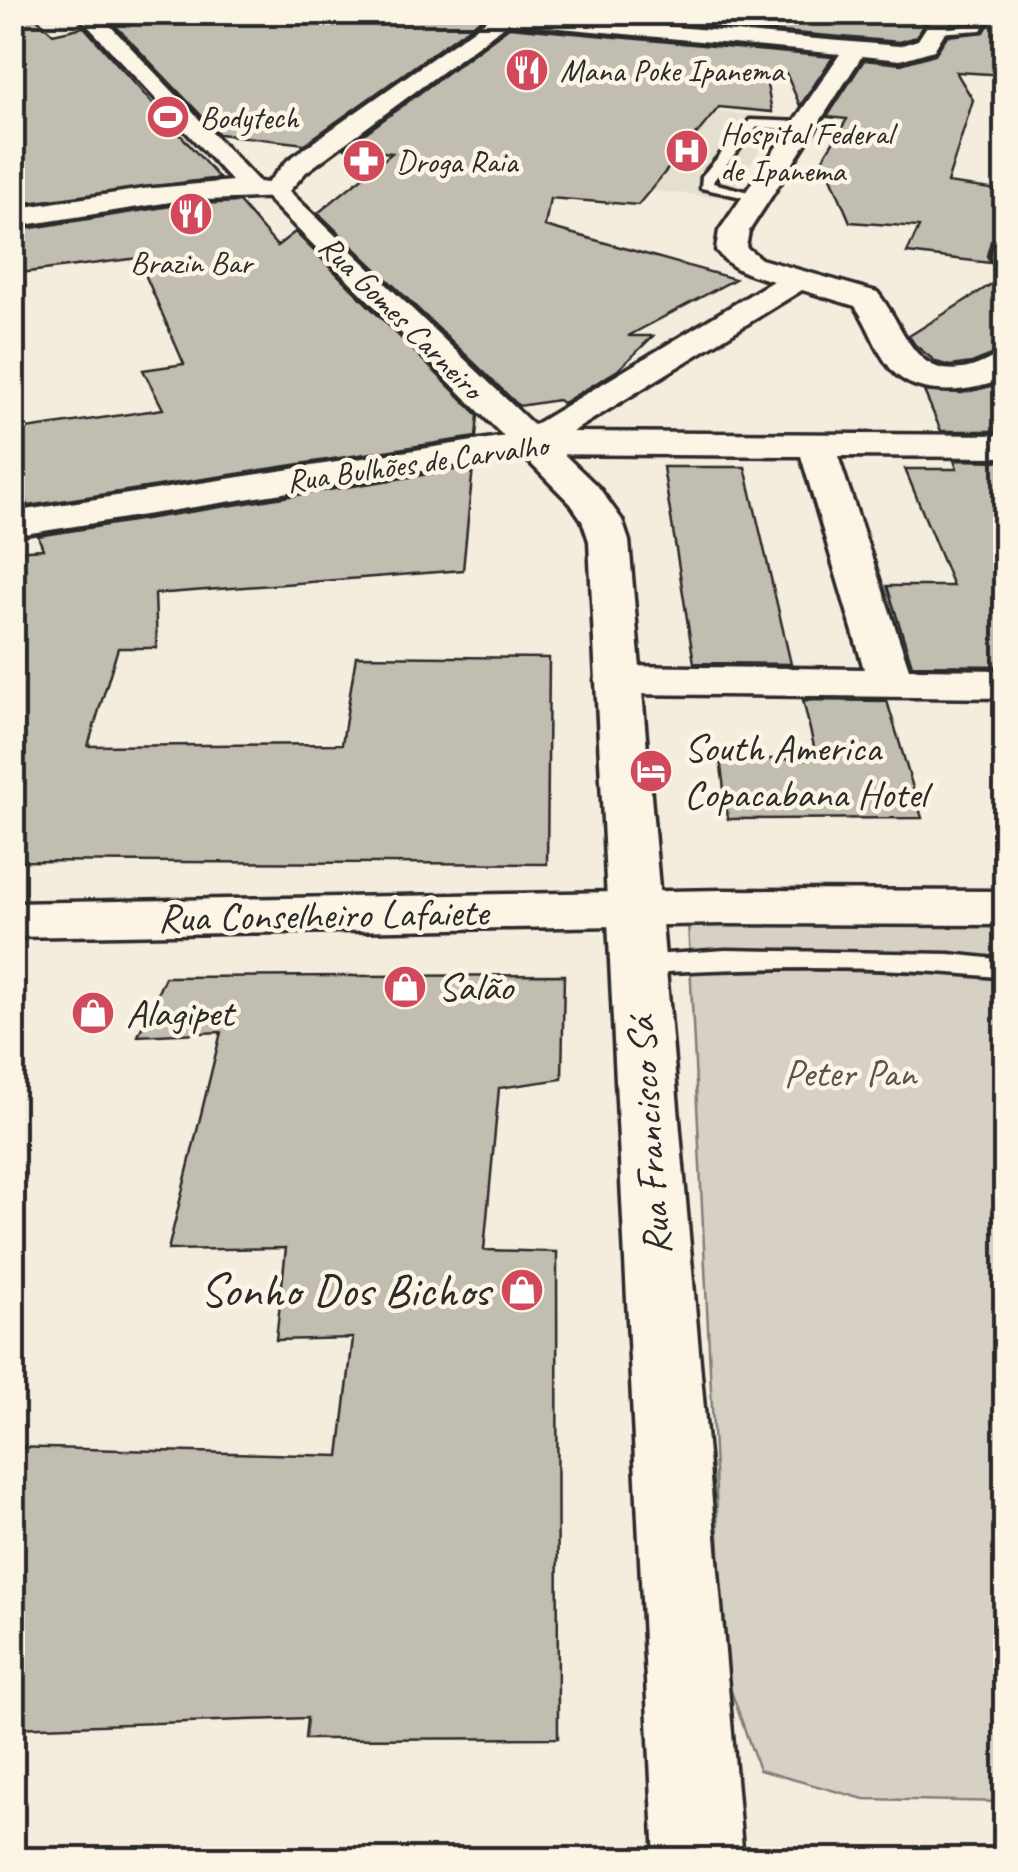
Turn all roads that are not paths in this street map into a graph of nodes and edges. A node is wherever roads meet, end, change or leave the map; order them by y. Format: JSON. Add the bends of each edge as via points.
{"nodes":[{"id":1,"x":476,"y":12,"type":"edge"},
{"id":2,"x":987,"y":12,"type":"edge"},
{"id":3,"x":95,"y":15,"type":"edge"},
{"id":4,"x":510,"y":15,"type":"edge"},
{"id":5,"x":942,"y":21,"type":"edge"},
{"id":6,"x":853,"y":52,"type":"junction"},
{"id":7,"x":803,"y":126,"type":"junction"},
{"id":8,"x":261,"y":190,"type":"junction"},
{"id":9,"x":755,"y":198,"type":"junction"},
{"id":10,"x":12,"y":218,"type":"edge"},
{"id":11,"x":1006,"y":248,"type":"edge"},
{"id":12,"x":1006,"y":257,"type":"edge"},
{"id":13,"x":800,"y":278,"type":"junction"},
{"id":14,"x":1006,"y":364,"type":"edge"},
{"id":15,"x":528,"y":443,"type":"junction"},
{"id":16,"x":816,"y":445,"type":"junction"},
{"id":17,"x":1006,"y":446,"type":"edge"},
{"id":18,"x":12,"y":524,"type":"edge"},
{"id":19,"x":618,"y":680,"type":"junction"},
{"id":20,"x":890,"y":683,"type":"junction"},
{"id":21,"x":1006,"y":684,"type":"edge"},
{"id":22,"x":1006,"y":908,"type":"edge"},
{"id":23,"x":12,"y":920,"type":"edge"},
{"id":24,"x":635,"y":938,"type":"junction"},
{"id":25,"x":1006,"y":969,"type":"edge"},
{"id":26,"x":699,"y":1860,"type":"edge"}],
"edges":[{"from":1,"to":4,"type":"street"},
{"from":2,"to":5,"type":"lane","via":[[977,28]]},
{"from":3,"to":8,"type":"street","name":"Rua Gomes Carneiro"},
{"from":4,"to":6,"type":"street"},
{"from":4,"to":8,"type":"street"},
{"from":5,"to":6,"type":"street","via":[[926,45],[900,53]]},
{"from":6,"to":7,"type":"street"},
{"from":7,"to":9,"type":"street"},
{"from":7,"to":9,"type":"lane","via":[[754,123],[706,185]]},
{"from":8,"to":10,"type":"street"},
{"from":8,"to":15,"type":"street","name":"Rua Gomes Carneiro"},
{"from":9,"to":13,"type":"street","via":[[734,231],[731,250],[750,265]]},
{"from":11,"to":12,"type":"street"},
{"from":13,"to":14,"type":"street","via":[[866,299],[908,367],[930,376],[980,378]]},
{"from":13,"to":15,"type":"street"},
{"from":15,"to":16,"type":"street","name":"Rua Bulhões de Carvalho"},
{"from":15,"to":18,"type":"street","name":"Rua Bulhões de Carvalho"},
{"from":15,"to":19,"type":"street","name":"Rua Francisco Sá","via":[[602,520]]},
{"from":16,"to":17,"type":"street","name":"Rua Bulhões de Carvalho"},
{"from":16,"to":20,"type":"street"},
{"from":19,"to":20,"type":"street"},
{"from":19,"to":24,"type":"street","name":"Rua Francisco Sá"},
{"from":20,"to":21,"type":"street"},
{"from":22,"to":24,"type":"street","name":"Rua Conselheiro Lafaiete"},
{"from":23,"to":24,"type":"street","name":"Rua Conselheiro Lafaiete"},
{"from":24,"to":25,"type":"lane","via":[[726,960]]},
{"from":24,"to":26,"type":"street","name":"Rua Francisco Sá"}]}
